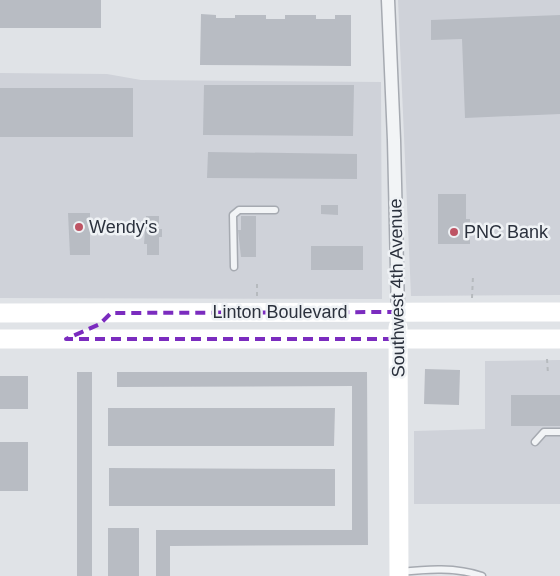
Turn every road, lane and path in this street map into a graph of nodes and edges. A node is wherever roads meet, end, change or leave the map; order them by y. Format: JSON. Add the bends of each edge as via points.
{"nodes":[{"id":1,"x":388,"y":0,"type":"edge"},
{"id":2,"x":274,"y":210,"type":"dead end"},
{"id":3,"x":234,"y":267,"type":"dead end"},
{"id":4,"x":472,"y":276,"type":"dead end"},
{"id":5,"x":257,"y":284,"type":"dead end"},
{"id":6,"x":257,"y":296,"type":"dead end"},
{"id":7,"x":472,"y":298,"type":"dead end"},
{"id":8,"x":398,"y":312,"type":"junction"},
{"id":9,"x":560,"y":312,"type":"edge"},
{"id":10,"x":0,"y":313,"type":"edge"},
{"id":11,"x":111,"y":313,"type":"junction"},
{"id":12,"x":146,"y":313,"type":"junction"},
{"id":13,"x":0,"y":339,"type":"edge"},
{"id":14,"x":66,"y":339,"type":"junction"},
{"id":15,"x":101,"y":339,"type":"junction"},
{"id":16,"x":398,"y":339,"type":"junction"},
{"id":17,"x":560,"y":339,"type":"edge"},
{"id":18,"x":547,"y":359,"type":"dead end"},
{"id":19,"x":548,"y":374,"type":"dead end"},
{"id":20,"x":560,"y":432,"type":"edge"},
{"id":21,"x":535,"y":442,"type":"dead end"},
{"id":22,"x":399,"y":574,"type":"edge"},
{"id":23,"x":482,"y":576,"type":"edge"}],
"edges":[{"from":1,"to":8,"type":"street","name":"Southwest 4th Avenue"},
{"from":2,"to":3,"type":"lane","via":[[239,210],[233,215]]},
{"from":4,"to":7,"type":"path"},
{"from":5,"to":6,"type":"path"},
{"from":8,"to":9,"type":"main road","name":"Linton Boulevard"},
{"from":8,"to":12,"type":"main road","name":"Linton Boulevard"},
{"from":8,"to":16,"type":"main road","name":"Southwest 4th Avenue"},
{"from":10,"to":11,"type":"main road","name":"Linton Boulevard"},
{"from":11,"to":12,"type":"main road","name":"Linton Boulevard"},
{"from":11,"to":14,"type":"main road","via":[[100,324]]},
{"from":12,"to":15,"type":"main road"},
{"from":13,"to":14,"type":"main road","name":"Linton Boulevard"},
{"from":14,"to":15,"type":"main road","name":"Linton Boulevard"},
{"from":15,"to":16,"type":"main road","name":"Linton Boulevard"},
{"from":16,"to":17,"type":"main road","name":"Linton Boulevard"},
{"from":16,"to":22,"type":"main road","name":"Southwest 4th Avenue"},
{"from":18,"to":19,"type":"path"},
{"from":20,"to":21,"type":"lane","via":[[544,432]]},
{"from":22,"to":23,"type":"lane","via":[[424,570],[468,571]]}]}
